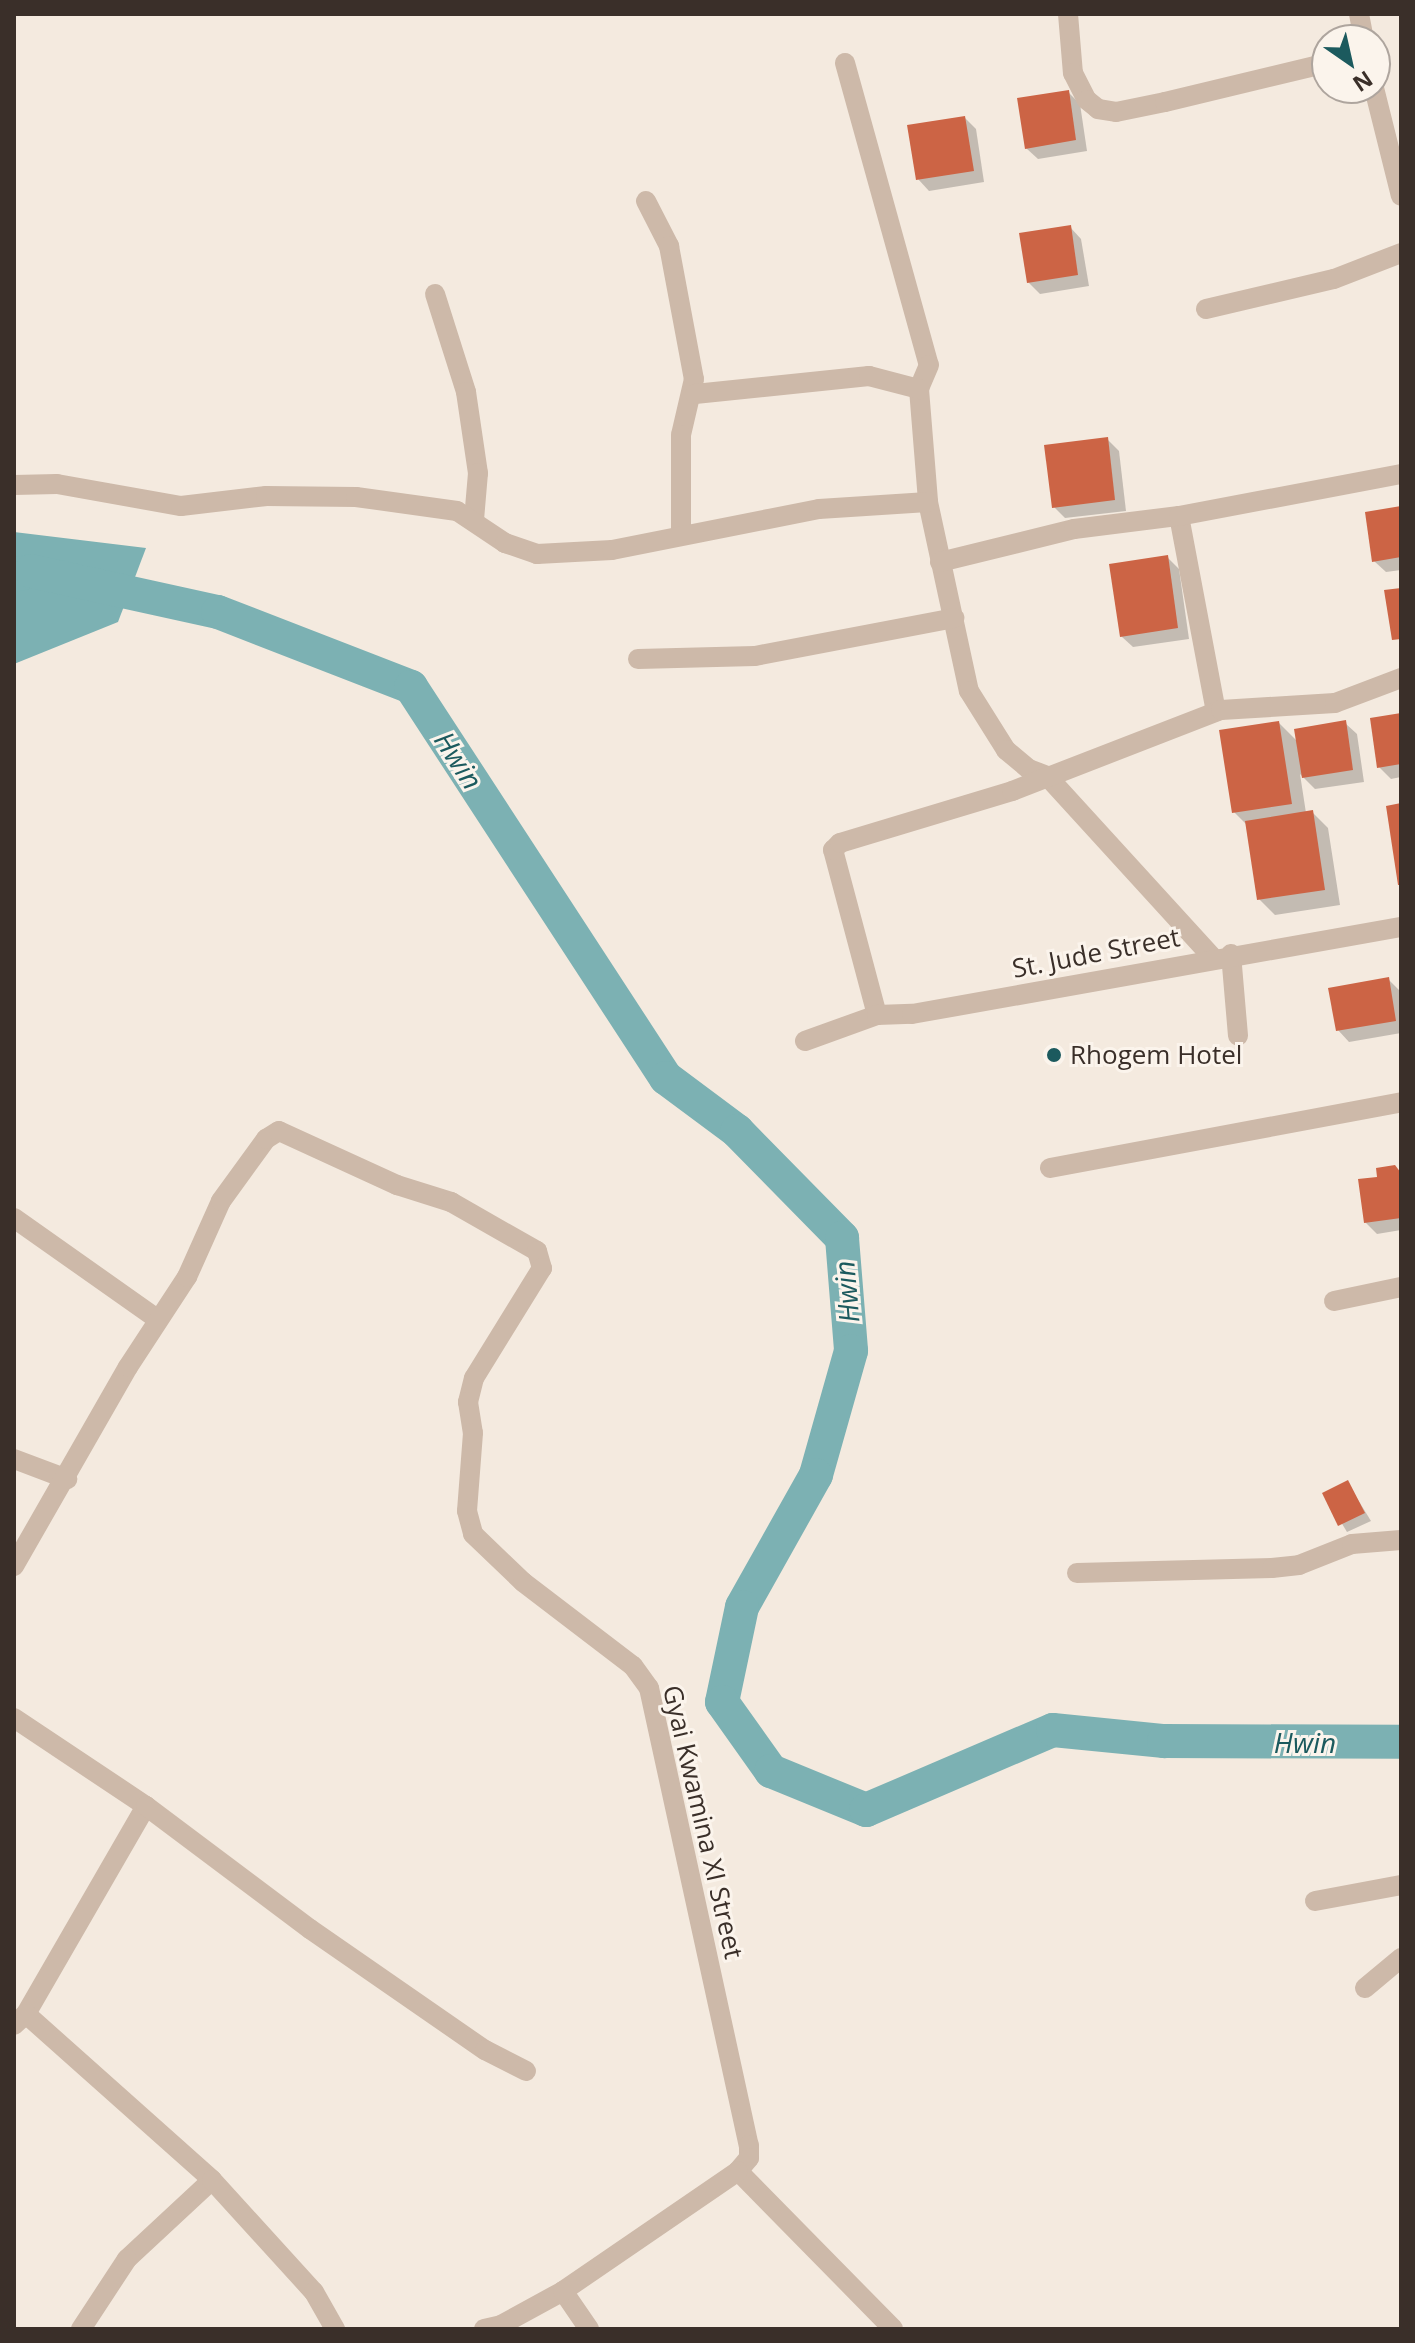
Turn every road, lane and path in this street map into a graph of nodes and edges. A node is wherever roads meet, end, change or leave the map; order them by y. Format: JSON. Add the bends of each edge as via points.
{"nodes":[{"id":1,"x":1068,"y":14,"type":"edge"},
{"id":2,"x":845,"y":63,"type":"dead end"},
{"id":3,"x":1311,"y":67,"type":"edge"},
{"id":4,"x":1378,"y":104,"type":"edge"},
{"id":5,"x":1401,"y":196,"type":"edge"},
{"id":6,"x":646,"y":201,"type":"dead end"},
{"id":7,"x":1401,"y":253,"type":"edge"},
{"id":8,"x":435,"y":294,"type":"dead end"},
{"id":9,"x":1206,"y":309,"type":"dead end"},
{"id":10,"x":919,"y":389,"type":"junction"},
{"id":11,"x":695,"y":394,"type":"junction"},
{"id":12,"x":1401,"y":474,"type":"edge"},
{"id":13,"x":14,"y":485,"type":"edge"},
{"id":14,"x":928,"y":502,"type":"junction"},
{"id":15,"x":1179,"y":516,"type":"junction"},
{"id":16,"x":474,"y":520,"type":"junction"},
{"id":17,"x":681,"y":535,"type":"junction"},
{"id":18,"x":940,"y":562,"type":"junction"},
{"id":19,"x":954,"y":618,"type":"junction"},
{"id":20,"x":638,"y":659,"type":"dead end"},
{"id":21,"x":1401,"y":678,"type":"edge"},
{"id":22,"x":1216,"y":712,"type":"junction"},
{"id":23,"x":1047,"y":776,"type":"junction"},
{"id":24,"x":1401,"y":927,"type":"edge"},
{"id":25,"x":1221,"y":956,"type":"junction"},
{"id":26,"x":877,"y":1015,"type":"junction"},
{"id":27,"x":1238,"y":1036,"type":"dead end"},
{"id":28,"x":805,"y":1041,"type":"dead end"},
{"id":29,"x":1401,"y":1102,"type":"edge"},
{"id":30,"x":1050,"y":1168,"type":"dead end"},
{"id":31,"x":14,"y":1218,"type":"edge"},
{"id":32,"x":1401,"y":1287,"type":"edge"},
{"id":33,"x":1334,"y":1301,"type":"dead end"},
{"id":34,"x":157,"y":1319,"type":"junction"},
{"id":35,"x":14,"y":1459,"type":"edge"},
{"id":36,"x":67,"y":1479,"type":"junction"},
{"id":37,"x":1401,"y":1540,"type":"edge"},
{"id":38,"x":14,"y":1566,"type":"edge"},
{"id":39,"x":1077,"y":1573,"type":"dead end"},
{"id":40,"x":14,"y":1718,"type":"edge"},
{"id":41,"x":146,"y":1806,"type":"junction"},
{"id":42,"x":1401,"y":1885,"type":"edge"},
{"id":43,"x":1315,"y":1901,"type":"dead end"},
{"id":44,"x":1401,"y":1958,"type":"edge"},
{"id":45,"x":1365,"y":1988,"type":"dead end"},
{"id":46,"x":20,"y":2020,"type":"edge"},
{"id":47,"x":526,"y":2071,"type":"dead end"},
{"id":48,"x":738,"y":2171,"type":"junction"},
{"id":49,"x":212,"y":2180,"type":"junction"},
{"id":50,"x":563,"y":2291,"type":"junction"},
{"id":51,"x":81,"y":2329,"type":"edge"},
{"id":52,"x":335,"y":2329,"type":"edge"},
{"id":53,"x":484,"y":2329,"type":"edge"},
{"id":54,"x":589,"y":2329,"type":"edge"},
{"id":55,"x":893,"y":2329,"type":"edge"}],
"edges":[{"from":1,"to":3,"type":"street","via":[[1073,73],[1098,109],[1116,112]]},
{"from":2,"to":10,"type":"street","via":[[929,365]]},
{"from":4,"to":5,"type":"street"},
{"from":6,"to":11,"type":"street","via":[[673,261]]},
{"from":7,"to":9,"type":"street","via":[[1334,279]]},
{"from":8,"to":16,"type":"street","via":[[466,392],[478,473]]},
{"from":10,"to":11,"type":"street","via":[[869,376]]},
{"from":10,"to":14,"type":"street"},
{"from":11,"to":17,"type":"street","via":[[681,435]]},
{"from":12,"to":15,"type":"street"},
{"from":13,"to":16,"type":"street","via":[[57,484],[181,506],[266,496],[356,497],[457,511]]},
{"from":14,"to":17,"type":"street","via":[[819,509]]},
{"from":14,"to":18,"type":"street"},
{"from":15,"to":18,"type":"street","via":[[1074,529]]},
{"from":15,"to":22,"type":"street"},
{"from":16,"to":17,"type":"street","via":[[505,543],[537,554],[612,550]]},
{"from":18,"to":19,"type":"street"},
{"from":19,"to":20,"type":"street","via":[[755,656]]},
{"from":19,"to":23,"type":"street","via":[[978,711],[1006,750]]},
{"from":21,"to":22,"type":"street","via":[[1346,701]]},
{"from":22,"to":23,"type":"street"},
{"from":23,"to":25,"type":"street"},
{"from":23,"to":26,"type":"street","via":[[840,843],[833,850]]},
{"from":24,"to":25,"type":"street","name":"St. Jude Street"},
{"from":25,"to":26,"type":"street","name":"St. Jude Street","via":[[912,1014]]},
{"from":25,"to":27,"type":"street"},
{"from":26,"to":28,"type":"street","name":"St. Jude Street"},
{"from":29,"to":30,"type":"street"},
{"from":31,"to":34,"type":"street"},
{"from":32,"to":33,"type":"street"},
{"from":34,"to":36,"type":"street"},
{"from":34,"to":48,"type":"street","name":"Gyai Kwamina XI Street","via":[[187,1277],[221,1201],[266,1139],[279,1131],[397,1185],[451,1202],[537,1251],[542,1261],[474,1378],[468,1402],[473,1433],[467,1511],[473,1534],[488,1553],[633,1666],[649,1688],[749,2145],[749,2158]]},
{"from":35,"to":36,"type":"street"},
{"from":36,"to":38,"type":"street"},
{"from":37,"to":39,"type":"street","via":[[1352,1544],[1299,1565],[1272,1568]]},
{"from":40,"to":41,"type":"street"},
{"from":41,"to":46,"type":"street"},
{"from":41,"to":47,"type":"street","via":[[310,1929],[485,2050]]},
{"from":42,"to":43,"type":"street"},
{"from":44,"to":45,"type":"street"},
{"from":46,"to":49,"type":"street"},
{"from":48,"to":50,"type":"street"},
{"from":48,"to":55,"type":"street"},
{"from":49,"to":51,"type":"street","via":[[127,2259]]},
{"from":49,"to":52,"type":"street","via":[[314,2292]]},
{"from":50,"to":53,"type":"street"},
{"from":50,"to":54,"type":"street"}]}
